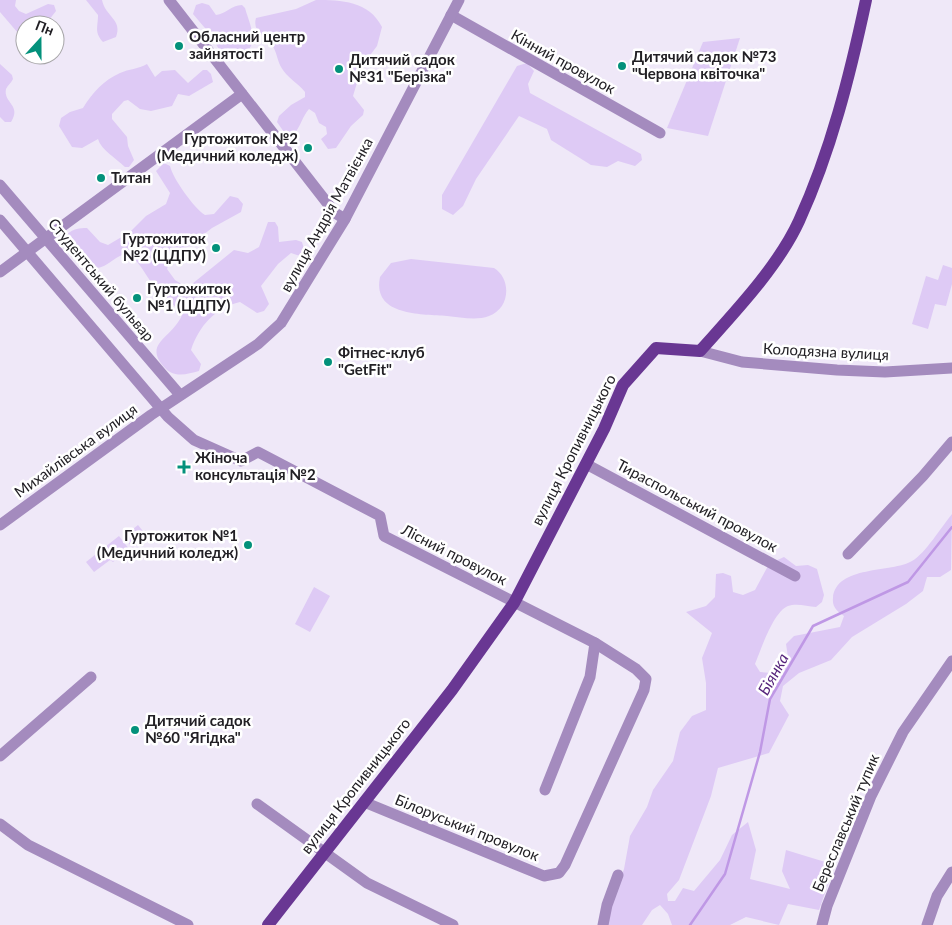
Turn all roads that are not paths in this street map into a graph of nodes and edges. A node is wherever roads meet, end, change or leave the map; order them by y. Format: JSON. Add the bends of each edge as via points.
{"nodes":[{"id":1,"x":169,"y":0,"type":"edge"},
{"id":2,"x":459,"y":0,"type":"edge"},
{"id":3,"x":866,"y":0,"type":"edge"},
{"id":4,"x":451,"y":15,"type":"junction"},
{"id":5,"x":242,"y":94,"type":"junction"},
{"id":6,"x":660,"y":133,"type":"dead end"},
{"id":7,"x":0,"y":185,"type":"edge"},
{"id":8,"x":345,"y":219,"type":"junction"},
{"id":9,"x":0,"y":220,"type":"edge"},
{"id":10,"x":46,"y":238,"type":"junction"},
{"id":11,"x":28,"y":252,"type":"junction"},
{"id":12,"x":0,"y":272,"type":"edge"},
{"id":13,"x":700,"y":351,"type":"junction"},
{"id":14,"x":952,"y":368,"type":"edge"},
{"id":15,"x":170,"y":402,"type":"junction"},
{"id":16,"x":952,"y":442,"type":"edge"},
{"id":17,"x":586,"y":464,"type":"junction"},
{"id":18,"x":0,"y":525,"type":"edge"},
{"id":19,"x":848,"y":554,"type":"dead end"},
{"id":20,"x":795,"y":576,"type":"dead end"},
{"id":21,"x":514,"y":602,"type":"junction"},
{"id":22,"x":595,"y":643,"type":"junction"},
{"id":23,"x":952,"y":661,"type":"edge"},
{"id":24,"x":91,"y":676,"type":"dead end"},
{"id":25,"x":0,"y":756,"type":"edge"},
{"id":26,"x":545,"y":790,"type":"dead end"},
{"id":27,"x":364,"y":802,"type":"junction"},
{"id":28,"x":257,"y":804,"type":"dead end"},
{"id":29,"x":0,"y":824,"type":"edge"},
{"id":30,"x":324,"y":853,"type":"junction"},
{"id":31,"x":952,"y":872,"type":"edge"},
{"id":32,"x":559,"y":873,"type":"joint"},
{"id":33,"x":618,"y":875,"type":"dead end"},
{"id":34,"x":188,"y":925,"type":"edge"},
{"id":35,"x":268,"y":925,"type":"edge"},
{"id":36,"x":454,"y":925,"type":"edge"},
{"id":37,"x":603,"y":925,"type":"edge"},
{"id":38,"x":822,"y":925,"type":"edge"},
{"id":39,"x":927,"y":925,"type":"edge"}],
"edges":[{"from":1,"to":5,"type":"street"},
{"from":2,"to":4,"type":"street","name":"вулиця Андрія Матвієнка"},
{"from":3,"to":13,"type":"main road","via":[[838,118],[799,222],[752,291]]},
{"from":4,"to":6,"type":"street","name":"Кінний провулок"},
{"from":4,"to":8,"type":"street","name":"вулиця Андрія Матвієнка"},
{"from":5,"to":8,"type":"street","via":[[335,213]]},
{"from":5,"to":10,"type":"street"},
{"from":7,"to":10,"type":"street","name":"Студентський бульвар"},
{"from":8,"to":15,"type":"street","name":"вулиця Андрія Матвієнка","via":[[281,323],[258,344]]},
{"from":9,"to":11,"type":"street"},
{"from":10,"to":11,"type":"street"},
{"from":10,"to":15,"type":"street","name":"Студентський бульвар"},
{"from":11,"to":12,"type":"street"},
{"from":11,"to":15,"type":"street"},
{"from":13,"to":14,"type":"street","name":"Колодязна вулиця","via":[[742,362],[837,370],[885,372]]},
{"from":13,"to":17,"type":"main road","name":"вулиця Кропивницького","via":[[656,348],[623,385]]},
{"from":15,"to":18,"type":"street","name":"Михайлівська вулиця"},
{"from":15,"to":21,"type":"street","name":"Лісний провулок","via":[[194,440],[241,461],[258,452],[380,516],[384,536]]},
{"from":16,"to":19,"type":"street"},
{"from":17,"to":20,"type":"street","name":"Тираспольський провулок"},
{"from":17,"to":21,"type":"main road","name":"вулиця Кропивницького"},
{"from":21,"to":22,"type":"street","name":"Лісний провулок"},
{"from":21,"to":27,"type":"main road","name":"вулиця Кропивницького","via":[[452,690]]},
{"from":22,"to":26,"type":"street","via":[[590,677]]},
{"from":22,"to":32,"type":"street","name":"Лісний провулок","via":[[646,679],[644,690]]},
{"from":23,"to":38,"type":"street","name":"Береславський тупик","via":[[903,732],[871,796]]},
{"from":24,"to":25,"type":"street"},
{"from":27,"to":30,"type":"main road","name":"вулиця Кропивницького"},
{"from":27,"to":32,"type":"street","name":"Білоруський провулок","via":[[544,876]]},
{"from":28,"to":30,"type":"street"},
{"from":29,"to":34,"type":"street","via":[[28,845]]},
{"from":30,"to":35,"type":"main road","name":"вулиця Кропивницького"},
{"from":30,"to":36,"type":"street","via":[[367,883]]},
{"from":31,"to":39,"type":"street","via":[[937,896]]},
{"from":33,"to":37,"type":"street"}]}
